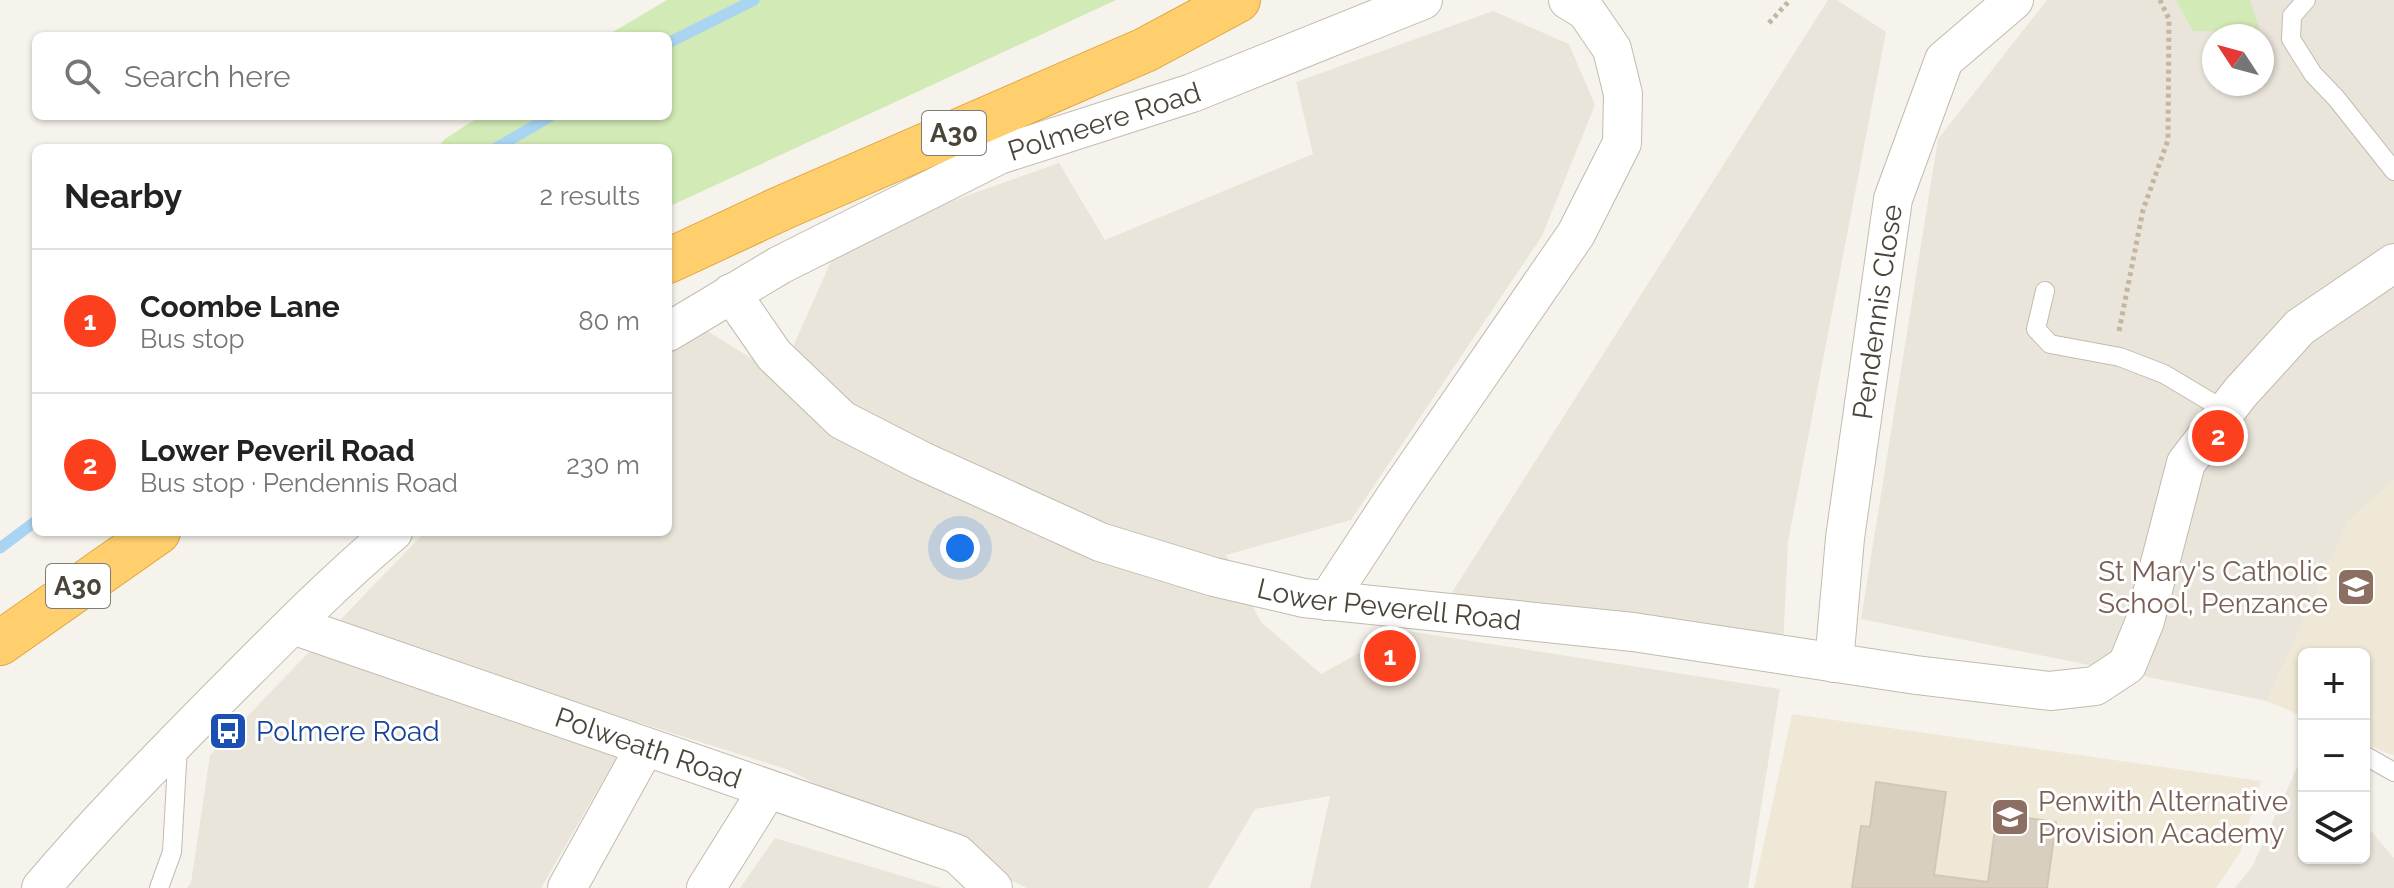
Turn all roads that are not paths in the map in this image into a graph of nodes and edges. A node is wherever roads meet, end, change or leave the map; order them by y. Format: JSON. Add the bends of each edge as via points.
{"nodes":[{"id":1,"x":1238,"y":0,"type":"edge"},
{"id":2,"x":1423,"y":0,"type":"edge"},
{"id":3,"x":1568,"y":0,"type":"edge"},
{"id":4,"x":2014,"y":0,"type":"edge"},
{"id":5,"x":2306,"y":0,"type":"edge"},
{"id":6,"x":2394,"y":171,"type":"edge"},
{"id":7,"x":672,"y":259,"type":"edge"},
{"id":8,"x":2394,"y":263,"type":"edge"},
{"id":9,"x":2045,"y":291,"type":"dead end"},
{"id":10,"x":731,"y":293,"type":"junction"},
{"id":11,"x":672,"y":330,"type":"edge"},
{"id":12,"x":2226,"y":411,"type":"junction"},
{"id":13,"x":152,"y":536,"type":"edge"},
{"id":14,"x":388,"y":536,"type":"edge"},
{"id":15,"x":1327,"y":601,"type":"junction"},
{"id":16,"x":293,"y":625,"type":"junction"},
{"id":17,"x":0,"y":643,"type":"edge"},
{"id":18,"x":1834,"y":663,"type":"junction"},
{"id":19,"x":179,"y":739,"type":"junction"},
{"id":20,"x":645,"y":747,"type":"junction"},
{"id":21,"x":2370,"y":758,"type":"edge"},
{"id":22,"x":2394,"y":772,"type":"edge"},
{"id":23,"x":768,"y":789,"type":"junction"},
{"id":24,"x":41,"y":888,"type":"edge"},
{"id":25,"x":159,"y":888,"type":"edge"},
{"id":26,"x":567,"y":888,"type":"edge"},
{"id":27,"x":706,"y":888,"type":"edge"},
{"id":28,"x":993,"y":888,"type":"edge"}],
"edges":[{"from":1,"to":7,"type":"highway","number":"A30","via":[[1145,50]]},
{"from":2,"to":10,"type":"street","name":"Polmeere Road","via":[[1192,93],[999,155]]},
{"from":3,"to":15,"type":"street","via":[[1586,11],[1612,49],[1623,94],[1622,143],[1576,234]]},
{"from":4,"to":18,"type":"street","name":"Pendennis Close","via":[[1944,60],[1893,199],[1845,538]]},
{"from":5,"to":6,"type":"lane","via":[[2292,16],[2291,39],[2313,74]]},
{"from":8,"to":12,"type":"street","via":[[2300,327]]},
{"from":9,"to":12,"type":"lane","via":[[2036,329],[2050,344],[2113,356],[2164,374]]},
{"from":10,"to":11,"type":"street","name":"Polmeere Road"},
{"from":10,"to":15,"type":"street","name":"Lower Peverell Road","via":[[774,355],[842,420],[1100,542],[1214,577]]},
{"from":12,"to":18,"type":"street","name":"Lower Peverell Road","via":[[2186,463],[2145,621],[2127,665],[2095,686],[2050,691]]},
{"from":13,"to":17,"type":"highway","number":"A30"},
{"from":14,"to":16,"type":"street"},
{"from":15,"to":18,"type":"street","name":"Lower Peverell Road","via":[[1633,632]]},
{"from":16,"to":19,"type":"street"},
{"from":16,"to":20,"type":"street","name":"Polweath Road"},
{"from":19,"to":24,"type":"street"},
{"from":19,"to":25,"type":"lane","via":[[172,852]]},
{"from":20,"to":23,"type":"street","name":"Polweath Road"},
{"from":20,"to":26,"type":"street"},
{"from":21,"to":22,"type":"lane"},
{"from":23,"to":27,"type":"street"},
{"from":23,"to":28,"type":"street","name":"Polweath Road","via":[[957,854]]}]}
